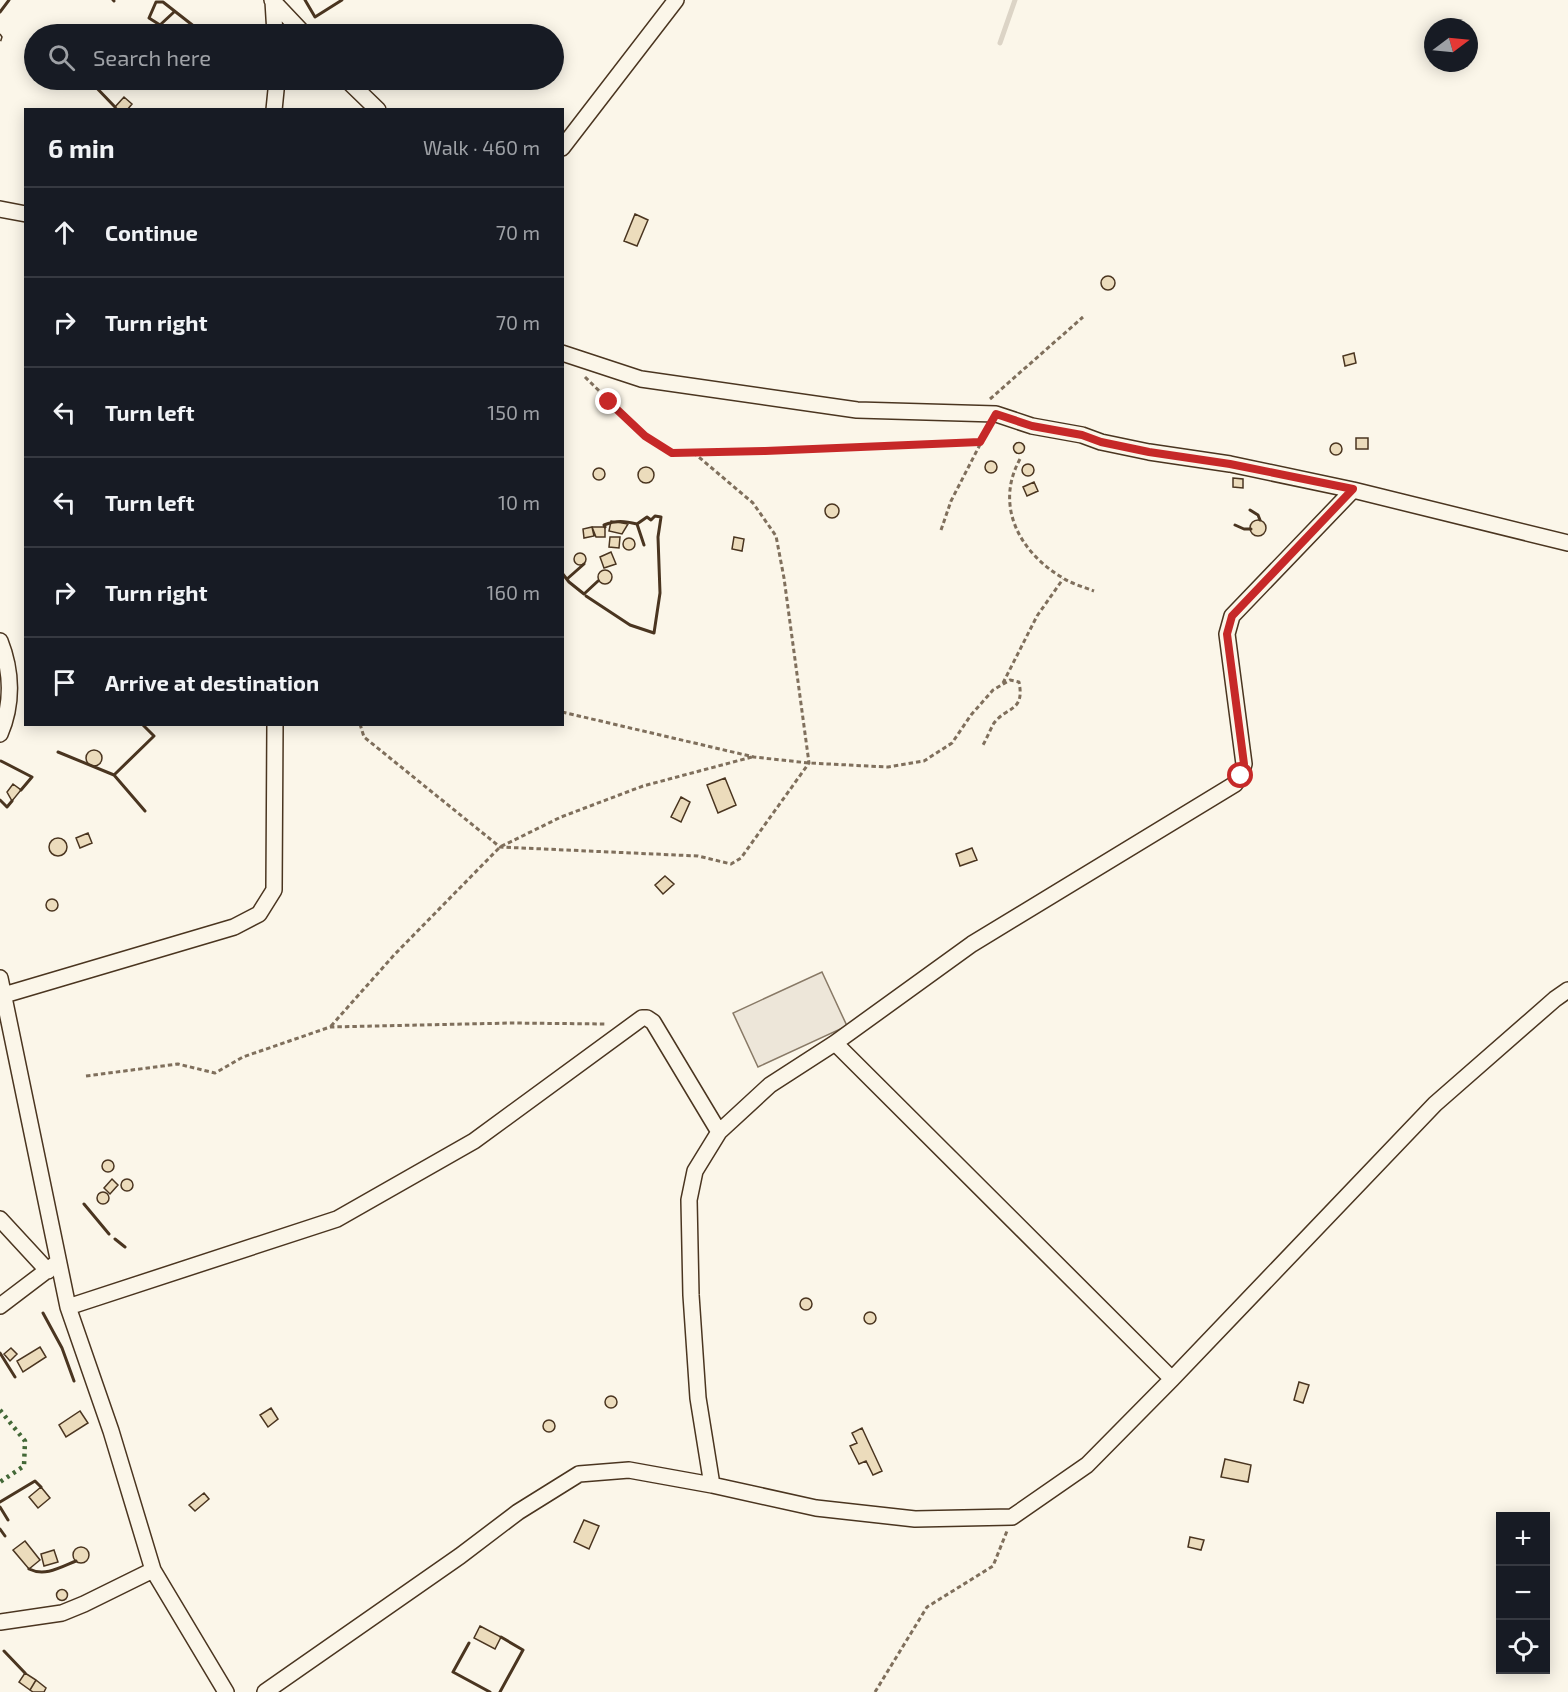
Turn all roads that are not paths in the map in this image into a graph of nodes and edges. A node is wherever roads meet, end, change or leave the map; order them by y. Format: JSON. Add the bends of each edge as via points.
{"nodes":[{"id":1,"x":272,"y":0,"type":"edge"},
{"id":2,"x":676,"y":0,"type":"edge"},
{"id":3,"x":274,"y":24,"type":"edge"},
{"id":4,"x":295,"y":24,"type":"edge"},
{"id":5,"x":276,"y":90,"type":"edge"},
{"id":6,"x":357,"y":90,"type":"edge"},
{"id":7,"x":274,"y":108,"type":"edge"},
{"id":8,"x":376,"y":108,"type":"edge"},
{"id":9,"x":564,"y":145,"type":"edge"},
{"id":10,"x":0,"y":209,"type":"edge"},
{"id":11,"x":24,"y":214,"type":"edge"},
{"id":12,"x":564,"y":354,"type":"edge"},
{"id":13,"x":1353,"y":489,"type":"junction"},
{"id":14,"x":1568,"y":543,"type":"edge"},
{"id":15,"x":0,"y":641,"type":"edge"},
{"id":16,"x":275,"y":726,"type":"edge"},
{"id":17,"x":0,"y":734,"type":"edge"},
{"id":18,"x":0,"y":978,"type":"edge"},
{"id":19,"x":1568,"y":990,"type":"edge"},
{"id":20,"x":4,"y":995,"type":"junction"},
{"id":21,"x":836,"y":1044,"type":"junction"},
{"id":22,"x":719,"y":1132,"type":"junction"},
{"id":23,"x":0,"y":1219,"type":"edge"},
{"id":24,"x":53,"y":1267,"type":"junction"},
{"id":25,"x":0,"y":1306,"type":"edge"},
{"id":26,"x":68,"y":1307,"type":"junction"},
{"id":27,"x":1172,"y":1379,"type":"junction"},
{"id":28,"x":712,"y":1485,"type":"junction"},
{"id":29,"x":153,"y":1570,"type":"junction"},
{"id":30,"x":0,"y":1622,"type":"edge"},
{"id":31,"x":226,"y":1692,"type":"edge"},
{"id":32,"x":264,"y":1692,"type":"edge"}],
"edges":[{"from":1,"to":3,"type":"street"},
{"from":1,"to":4,"type":"street"},
{"from":2,"to":9,"type":"street"},
{"from":5,"to":7,"type":"street"},
{"from":6,"to":8,"type":"street"},
{"from":10,"to":11,"type":"street"},
{"from":12,"to":13,"type":"street","via":[[641,379],[857,410],[996,414],[1101,442]]},
{"from":13,"to":14,"type":"street"},
{"from":13,"to":21,"type":"street","via":[[1232,616],[1227,634],[1244,764],[1235,784],[972,944]]},
{"from":15,"to":17,"type":"street","via":[[7,658],[10,694]]},
{"from":16,"to":20,"type":"street","via":[[274,890],[259,914],[234,927]]},
{"from":18,"to":20,"type":"street"},
{"from":19,"to":27,"type":"street","via":[[1435,1104]]},
{"from":20,"to":24,"type":"street"},
{"from":21,"to":22,"type":"street","via":[[770,1084]]},
{"from":21,"to":27,"type":"street"},
{"from":22,"to":26,"type":"street","via":[[653,1022],[642,1018],[474,1142],[337,1219]]},
{"from":22,"to":28,"type":"street","via":[[695,1171],[688,1200],[698,1398]]},
{"from":23,"to":24,"type":"street"},
{"from":24,"to":25,"type":"street"},
{"from":24,"to":26,"type":"street"},
{"from":26,"to":29,"type":"street"},
{"from":27,"to":28,"type":"street","via":[[1087,1465],[1012,1517],[915,1519],[816,1508]]},
{"from":28,"to":32,"type":"street","via":[[629,1470],[579,1474],[518,1512]]},
{"from":29,"to":30,"type":"street","via":[[62,1612]]},
{"from":29,"to":31,"type":"street"}]}
